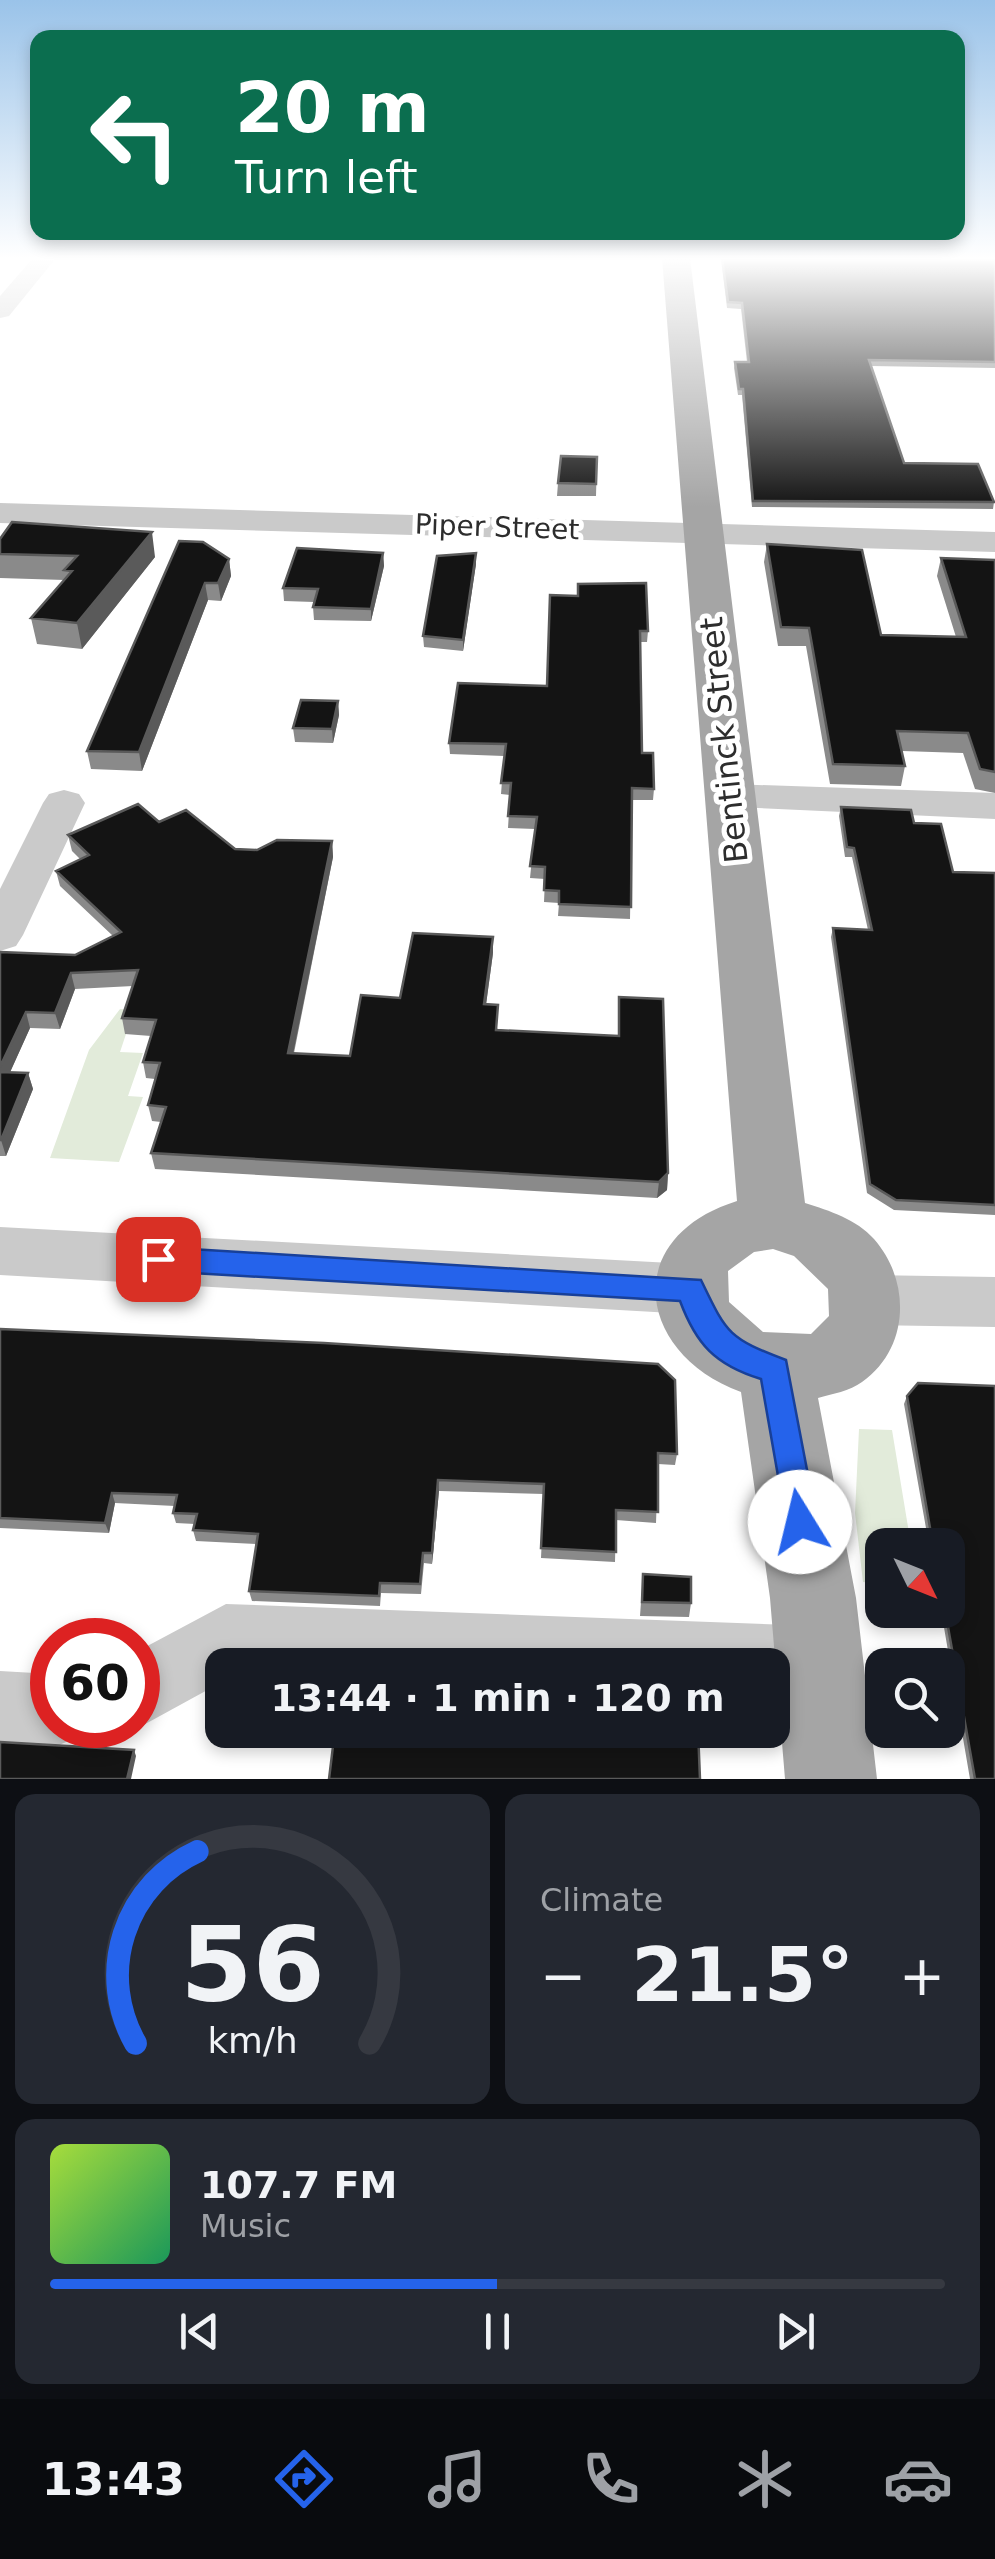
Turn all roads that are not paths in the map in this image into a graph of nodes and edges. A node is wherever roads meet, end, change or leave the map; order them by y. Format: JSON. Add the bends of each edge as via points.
{"nodes":[{"id":1,"x":684,"y":341,"type":"edge"},
{"id":2,"x":0,"y":513,"type":"edge"},
{"id":3,"x":703,"y":533,"type":"junction"},
{"id":4,"x":995,"y":542,"type":"edge"},
{"id":5,"x":64,"y":803,"type":"dead end"},
{"id":6,"x":730,"y":804,"type":"junction"},
{"id":7,"x":995,"y":806,"type":"edge"},
{"id":8,"x":995,"y":816,"type":"edge"},
{"id":9,"x":0,"y":936,"type":"edge"},
{"id":10,"x":773,"y":1221,"type":"junction"},
{"id":11,"x":0,"y":1250,"type":"edge"},
{"id":12,"x":690,"y":1289,"type":"junction"},
{"id":13,"x":868,"y":1300,"type":"junction"},
{"id":14,"x":995,"y":1302,"type":"edge"},
{"id":15,"x":775,"y":1370,"type":"junction"},
{"id":16,"x":819,"y":1662,"type":"junction"},
{"id":17,"x":160,"y":1678,"type":"edge"},
{"id":18,"x":0,"y":1708,"type":"edge"},
{"id":19,"x":30,"y":1710,"type":"edge"},
{"id":20,"x":830,"y":1779,"type":"edge"}],
"edges":[{"from":1,"to":3,"type":"main road","name":"Bentinck Street"},
{"from":2,"to":3,"type":"street","name":"Piper Street"},
{"from":3,"to":4,"type":"street","name":"Piper Street"},
{"from":3,"to":6,"type":"main road","name":"Bentinck Street"},
{"from":5,"to":9,"type":"street"},
{"from":6,"to":7,"type":"street"},
{"from":6,"to":8,"type":"street"},
{"from":6,"to":10,"type":"main road","name":"Bentinck Street"},
{"from":10,"to":12,"type":"main road","via":[[746,1223],[704,1246]]},
{"from":10,"to":13,"type":"main road","via":[[801,1226],[847,1255]]},
{"from":11,"to":12,"type":"street"},
{"from":12,"to":15,"type":"main road","via":[[706,1331],[748,1362]]},
{"from":13,"to":14,"type":"street"},
{"from":13,"to":15,"type":"main road","via":[[866,1324],[854,1346],[805,1370]]},
{"from":15,"to":16,"type":"main road"},
{"from":16,"to":17,"type":"street","via":[[226,1640]]},
{"from":16,"to":20,"type":"main road"},
{"from":18,"to":19,"type":"street"}]}
